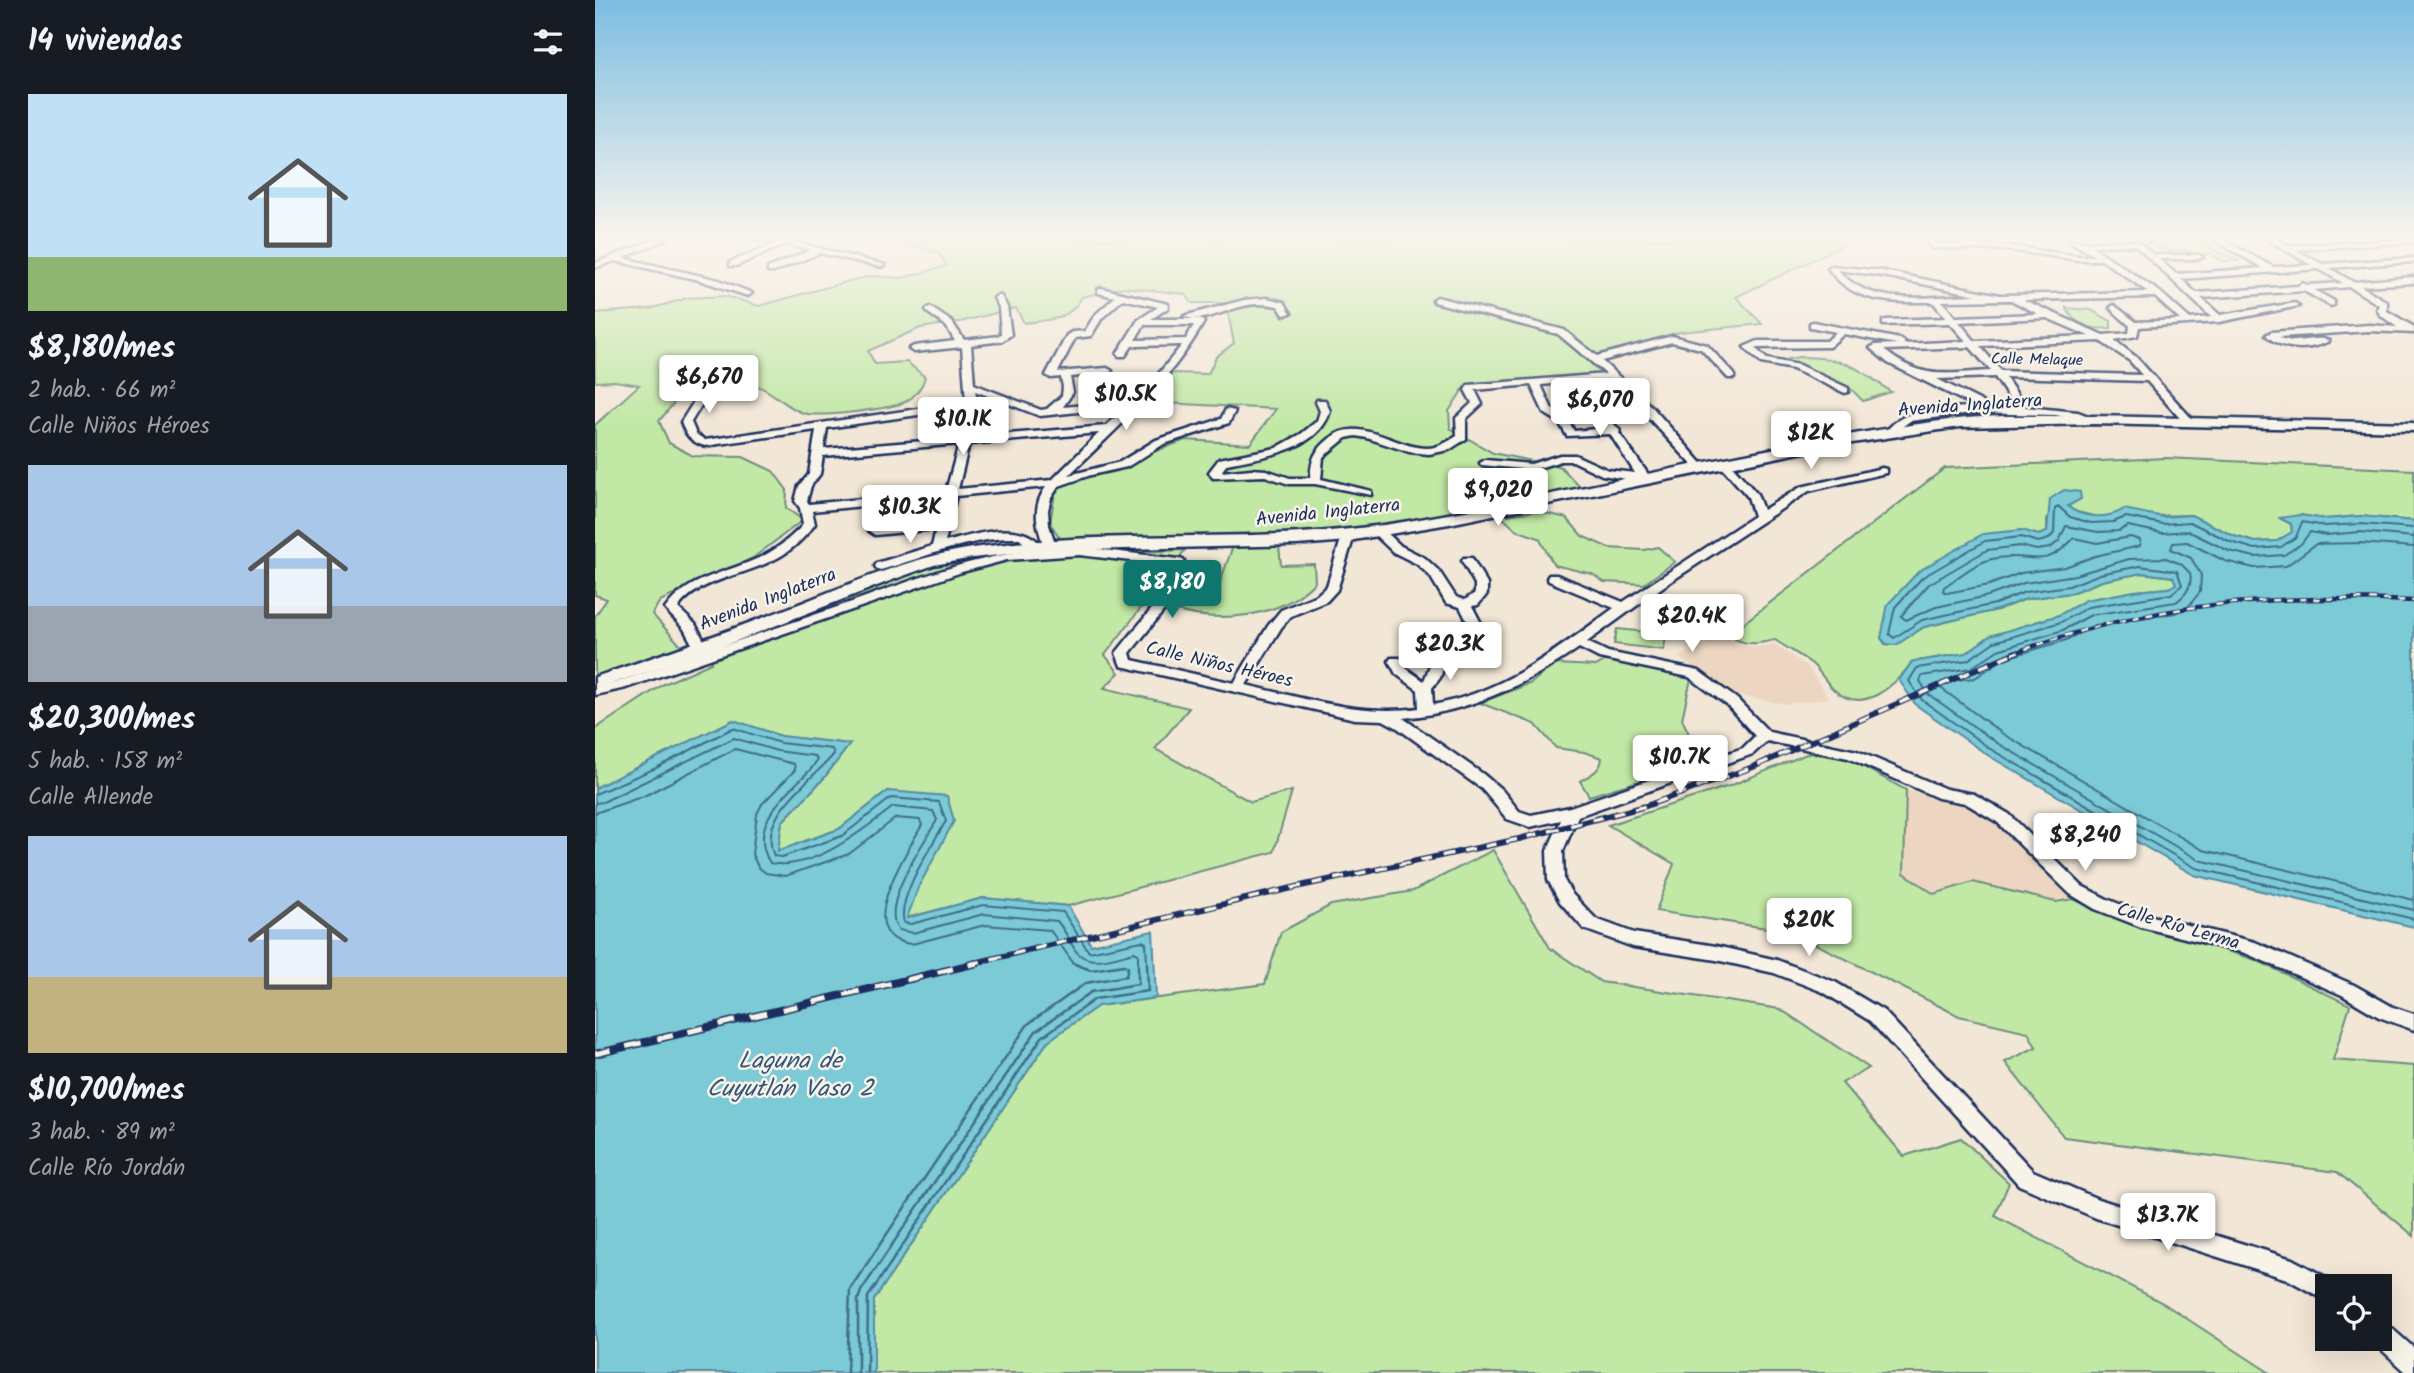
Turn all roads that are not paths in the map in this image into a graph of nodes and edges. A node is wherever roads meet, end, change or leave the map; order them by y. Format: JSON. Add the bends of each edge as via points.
{"nodes":[{"id":1,"x":1001,"y":303,"type":"edge"},
{"id":2,"x":1113,"y":303,"type":"edge"},
{"id":3,"x":1152,"y":303,"type":"edge"},
{"id":4,"x":1244,"y":303,"type":"edge"},
{"id":5,"x":1277,"y":303,"type":"edge"},
{"id":6,"x":1447,"y":303,"type":"edge"},
{"id":7,"x":1939,"y":303,"type":"edge"},
{"id":8,"x":2024,"y":303,"type":"edge"},
{"id":9,"x":2167,"y":303,"type":"edge"},
{"id":10,"x":2201,"y":303,"type":"edge"},
{"id":11,"x":2383,"y":303,"type":"edge"},
{"id":12,"x":2295,"y":306,"type":"dead end"},
{"id":13,"x":2114,"y":308,"type":"dead end"},
{"id":14,"x":930,"y":310,"type":"dead end"},
{"id":15,"x":1287,"y":313,"type":"dead end"},
{"id":16,"x":2049,"y":316,"type":"junction"},
{"id":17,"x":1145,"y":319,"type":"junction"},
{"id":18,"x":2219,"y":319,"type":"junction"},
{"id":19,"x":1954,"y":321,"type":"junction"},
{"id":20,"x":2187,"y":321,"type":"junction"},
{"id":21,"x":1887,"y":323,"type":"dead end"},
{"id":22,"x":1813,"y":325,"type":"dead end"},
{"id":23,"x":2134,"y":325,"type":"junction"},
{"id":24,"x":2410,"y":330,"type":"edge"},
{"id":25,"x":1842,"y":331,"type":"junction"},
{"id":26,"x":2105,"y":338,"type":"junction"},
{"id":27,"x":2325,"y":341,"type":"dead end"},
{"id":28,"x":1190,"y":342,"type":"junction"},
{"id":29,"x":963,"y":343,"type":"junction"},
{"id":30,"x":1128,"y":343,"type":"junction"},
{"id":31,"x":1973,"y":343,"type":"junction"},
{"id":32,"x":1919,"y":347,"type":"junction"},
{"id":33,"x":915,"y":349,"type":"dead end"},
{"id":34,"x":1122,"y":354,"type":"dead end"},
{"id":35,"x":1594,"y":360,"type":"junction"},
{"id":36,"x":1107,"y":371,"type":"dead end"},
{"id":37,"x":1998,"y":374,"type":"junction"},
{"id":38,"x":1065,"y":376,"type":"junction"},
{"id":39,"x":1615,"y":376,"type":"junction"},
{"id":40,"x":1731,"y":376,"type":"dead end"},
{"id":41,"x":1926,"y":377,"type":"junction"},
{"id":42,"x":2147,"y":378,"type":"junction"},
{"id":43,"x":1578,"y":379,"type":"junction"},
{"id":44,"x":1535,"y":383,"type":"junction"},
{"id":45,"x":968,"y":385,"type":"junction"},
{"id":46,"x":1845,"y":390,"type":"dead end"},
{"id":47,"x":705,"y":391,"type":"dead end"},
{"id":48,"x":1321,"y":402,"type":"dead end"},
{"id":49,"x":973,"y":404,"type":"junction"},
{"id":50,"x":1133,"y":404,"type":"junction"},
{"id":51,"x":1649,"y":410,"type":"junction"},
{"id":52,"x":1230,"y":411,"type":"dead end"},
{"id":53,"x":1987,"y":411,"type":"junction"},
{"id":54,"x":2023,"y":411,"type":"junction"},
{"id":55,"x":1040,"y":413,"type":"junction"},
{"id":56,"x":1602,"y":414,"type":"junction"},
{"id":57,"x":2094,"y":420,"type":"junction"},
{"id":58,"x":2189,"y":422,"type":"junction"},
{"id":59,"x":2414,"y":427,"type":"edge"},
{"id":60,"x":823,"y":428,"type":"junction"},
{"id":61,"x":1106,"y":429,"type":"junction"},
{"id":62,"x":1615,"y":431,"type":"junction"},
{"id":63,"x":1891,"y":432,"type":"junction"},
{"id":64,"x":965,"y":442,"type":"junction"},
{"id":65,"x":817,"y":453,"type":"junction"},
{"id":66,"x":1485,"y":463,"type":"dead end"},
{"id":67,"x":1725,"y":464,"type":"junction"},
{"id":68,"x":1702,"y":469,"type":"junction"},
{"id":69,"x":1882,"y":471,"type":"dead end"},
{"id":70,"x":1645,"y":479,"type":"junction"},
{"id":71,"x":1314,"y":481,"type":"junction"},
{"id":72,"x":1056,"y":483,"type":"junction"},
{"id":73,"x":1367,"y":493,"type":"dead end"},
{"id":74,"x":952,"y":495,"type":"junction"},
{"id":75,"x":806,"y":508,"type":"junction"},
{"id":76,"x":1760,"y":517,"type":"junction"},
{"id":77,"x":942,"y":526,"type":"junction"},
{"id":78,"x":875,"y":531,"type":"dead end"},
{"id":79,"x":1378,"y":531,"type":"junction"},
{"id":80,"x":1349,"y":536,"type":"junction"},
{"id":81,"x":1044,"y":548,"type":"junction"},
{"id":82,"x":937,"y":549,"type":"junction"},
{"id":83,"x":1468,"y":561,"type":"dead end"},
{"id":84,"x":881,"y":566,"type":"dead end"},
{"id":85,"x":1553,"y":578,"type":"dead end"},
{"id":86,"x":1465,"y":604,"type":"junction"},
{"id":87,"x":1623,"y":607,"type":"junction"},
{"id":88,"x":1484,"y":642,"type":"dead end"},
{"id":89,"x":1578,"y":643,"type":"junction"},
{"id":90,"x":1444,"y":646,"type":"dead end"},
{"id":91,"x":701,"y":648,"type":"junction"},
{"id":92,"x":1396,"y":661,"type":"dead end"},
{"id":93,"x":595,"y":683,"type":"edge"},
{"id":94,"x":1425,"y":688,"type":"junction"},
{"id":95,"x":1237,"y":689,"type":"junction"},
{"id":96,"x":595,"y":691,"type":"edge"},
{"id":97,"x":1426,"y":712,"type":"junction"},
{"id":98,"x":1389,"y":718,"type":"junction"},
{"id":99,"x":1764,"y":736,"type":"junction"},
{"id":100,"x":1572,"y":812,"type":"junction"},
{"id":101,"x":2414,"y":1022,"type":"edge"},
{"id":102,"x":2315,"y":1283,"type":"edge"},
{"id":103,"x":2392,"y":1344,"type":"edge"},
{"id":104,"x":2414,"y":1364,"type":"edge"}],
"edges":[{"from":1,"to":29,"type":"street","via":[[1006,335]]},
{"from":2,"to":38,"type":"street","via":[[1088,334],[1072,335],[1051,375]]},
{"from":3,"to":17,"type":"street","via":[[1165,306]]},
{"from":4,"to":17,"type":"street","via":[[1197,316]]},
{"from":5,"to":15,"type":"street"},
{"from":6,"to":35,"type":"street","via":[[1551,328]]},
{"from":7,"to":19,"type":"street"},
{"from":8,"to":16,"type":"street"},
{"from":9,"to":20,"type":"street"},
{"from":10,"to":18,"type":"street"},
{"from":11,"to":24,"type":"street","via":[[2383,313]]},
{"from":12,"to":18,"type":"street"},
{"from":13,"to":23,"type":"street"},
{"from":14,"to":29,"type":"street","via":[[951,324]]},
{"from":16,"to":19,"type":"street"},
{"from":16,"to":26,"type":"street"},
{"from":17,"to":28,"type":"street","via":[[1200,322]]},
{"from":17,"to":30,"type":"street"},
{"from":18,"to":20,"type":"street"},
{"from":19,"to":21,"type":"street"},
{"from":19,"to":31,"type":"street"},
{"from":20,"to":23,"type":"street"},
{"from":22,"to":25,"type":"street"},
{"from":23,"to":26,"type":"street","via":[[2134,334]]},
{"from":24,"to":27,"type":"street","via":[[2271,335],[2287,345]]},
{"from":25,"to":32,"type":"street"},
{"from":25,"to":46,"type":"street","via":[[1829,344],[1749,347],[1764,361],[1795,367]]},
{"from":26,"to":31,"type":"street"},
{"from":26,"to":42,"type":"street","via":[[2133,359]]},
{"from":28,"to":30,"type":"street"},
{"from":28,"to":50,"type":"street"},
{"from":29,"to":33,"type":"street"},
{"from":29,"to":45,"type":"street"},
{"from":30,"to":34,"type":"street"},
{"from":31,"to":32,"type":"street"},
{"from":31,"to":37,"type":"street"},
{"from":32,"to":41,"type":"street","via":[[1875,348]]},
{"from":35,"to":39,"type":"street"},
{"from":35,"to":40,"type":"street","via":[[1672,339],[1704,347]]},
{"from":36,"to":38,"type":"street"},
{"from":37,"to":41,"type":"street","name":"Calle Melaque"},
{"from":37,"to":42,"type":"street","name":"Calle Melaque"},
{"from":37,"to":54,"type":"street"},
{"from":38,"to":55,"type":"street","via":[[1068,397],[1062,405]]},
{"from":39,"to":43,"type":"street"},
{"from":39,"to":51,"type":"street"},
{"from":41,"to":53,"type":"street"},
{"from":42,"to":58,"type":"street"},
{"from":43,"to":44,"type":"street"},
{"from":43,"to":56,"type":"street"},
{"from":44,"to":62,"type":"street","via":[[1548,411],[1563,421],[1571,434]]},
{"from":44,"to":71,"type":"street","via":[[1471,387],[1477,404],[1461,418],[1462,437],[1436,450],[1411,450],[1360,434],[1343,434],[1318,456]]},
{"from":45,"to":49,"type":"street"},
{"from":45,"to":55,"type":"street"},
{"from":47,"to":60,"type":"street","via":[[687,422],[697,441]]},
{"from":48,"to":71,"type":"street","via":[[1325,411],[1322,422],[1304,436],[1279,451],[1223,461],[1215,472],[1223,477],[1251,472],[1289,481]]},
{"from":49,"to":60,"type":"street"},
{"from":49,"to":64,"type":"street"},
{"from":50,"to":55,"type":"street"},
{"from":50,"to":61,"type":"street"},
{"from":51,"to":56,"type":"street"},
{"from":51,"to":68,"type":"street"},
{"from":52,"to":72,"type":"street","via":[[1225,421],[1160,442],[1123,465]]},
{"from":53,"to":54,"type":"street"},
{"from":53,"to":63,"type":"street","via":[[1907,418]]},
{"from":54,"to":57,"type":"street","via":[[2062,412]]},
{"from":56,"to":62,"type":"street"},
{"from":57,"to":58,"type":"main road","name":"Avenida Inglaterra"},
{"from":57,"to":63,"type":"main road","name":"Avenida Inglaterra","via":[[1972,423]]},
{"from":58,"to":59,"type":"main road","name":"Avenida Inglaterra"},
{"from":60,"to":65,"type":"street"},
{"from":61,"to":64,"type":"street"},
{"from":61,"to":72,"type":"street"},
{"from":62,"to":70,"type":"street"},
{"from":63,"to":67,"type":"main road","name":"Avenida Inglaterra"},
{"from":64,"to":65,"type":"street"},
{"from":64,"to":74,"type":"street"},
{"from":65,"to":75,"type":"street","via":[[814,474],[801,501]]},
{"from":66,"to":70,"type":"street","via":[[1532,467],[1575,458],[1606,473]]},
{"from":67,"to":68,"type":"main road","name":"Avenida Inglaterra"},
{"from":67,"to":76,"type":"street","via":[[1753,496]]},
{"from":68,"to":70,"type":"main road","name":"Avenida Inglaterra"},
{"from":69,"to":76,"type":"street","via":[[1805,489]]},
{"from":70,"to":79,"type":"main road","name":"Avenida Inglaterra"},
{"from":71,"to":73,"type":"street"},
{"from":72,"to":74,"type":"street"},
{"from":72,"to":81,"type":"street","via":[[1043,502]]},
{"from":74,"to":75,"type":"street"},
{"from":74,"to":77,"type":"street"},
{"from":75,"to":91,"type":"street","via":[[809,524],[798,538],[768,559],[675,601],[671,609],[691,627]]},
{"from":76,"to":87,"type":"street"},
{"from":77,"to":78,"type":"street"},
{"from":77,"to":82,"type":"street"},
{"from":79,"to":80,"type":"main road","name":"Avenida Inglaterra"},
{"from":79,"to":86,"type":"street","via":[[1435,574],[1451,600]]},
{"from":80,"to":81,"type":"main road","name":"Avenida Inglaterra"},
{"from":80,"to":95,"type":"street","via":[[1333,587],[1322,598],[1286,612]]},
{"from":81,"to":82,"type":"street","via":[[1018,534]]},
{"from":81,"to":91,"type":"main road","name":"Avenida Inglaterra","via":[[930,561]]},
{"from":81,"to":95,"type":"street","name":"Calle Niños Héroes","via":[[1179,563],[1184,570],[1173,591],[1123,658],[1126,663]]},
{"from":81,"to":96,"type":"street","via":[[967,566]]},
{"from":82,"to":84,"type":"street"},
{"from":83,"to":86,"type":"street","via":[[1481,584],[1481,594]]},
{"from":85,"to":87,"type":"street"},
{"from":86,"to":88,"type":"street"},
{"from":87,"to":89,"type":"street"},
{"from":89,"to":97,"type":"street","via":[[1533,671],[1465,703]]},
{"from":89,"to":99,"type":"street","via":[[1604,655],[1694,674],[1732,702]]},
{"from":90,"to":94,"type":"street"},
{"from":91,"to":93,"type":"main road","name":"Avenida Inglaterra"},
{"from":92,"to":94,"type":"street","via":[[1401,671]]},
{"from":94,"to":97,"type":"street"},
{"from":95,"to":98,"type":"street","name":"Calle Niños Héroes"},
{"from":97,"to":98,"type":"street"},
{"from":98,"to":100,"type":"street","via":[[1403,723],[1488,783],[1513,815],[1530,821]]},
{"from":99,"to":100,"type":"street","via":[[1748,751]]},
{"from":99,"to":101,"type":"street","name":"Calle Río Lerma","via":[[1852,754],[1943,793],[1969,798],[2003,818],[2076,890],[2101,904],[2141,920],[2249,947]]},
{"from":100,"to":102,"type":"street","via":[[1555,851],[1556,880],[1590,924],[1633,940],[1777,967],[1829,987],[1877,1016],[2026,1178],[2096,1208],[2292,1270]]},
{"from":103,"to":104,"type":"street"}]}
